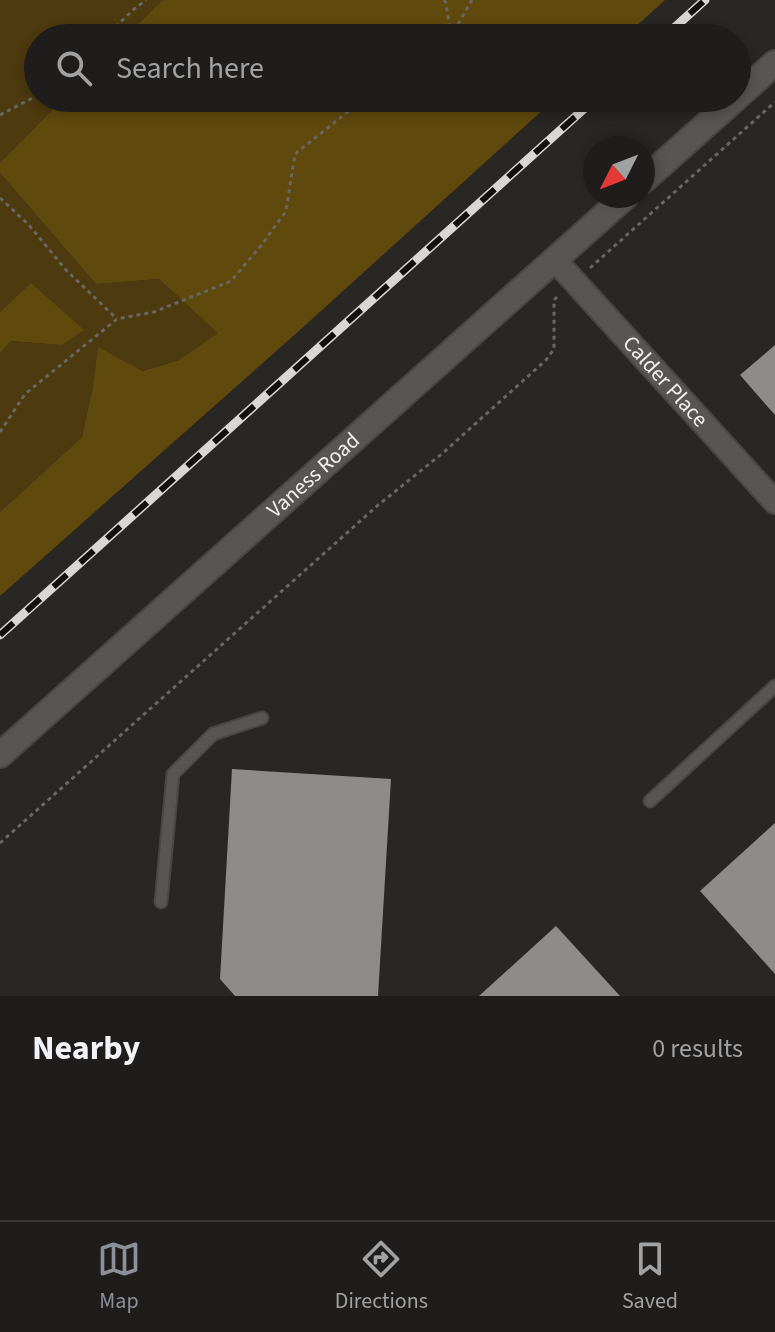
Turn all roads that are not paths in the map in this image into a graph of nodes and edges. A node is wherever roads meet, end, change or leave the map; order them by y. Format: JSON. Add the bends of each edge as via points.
{"nodes":[{"id":1,"x":775,"y":63,"type":"edge"},
{"id":2,"x":751,"y":85,"type":"edge"},
{"id":3,"x":720,"y":112,"type":"edge"},
{"id":4,"x":655,"y":170,"type":"edge"},
{"id":5,"x":613,"y":208,"type":"edge"},
{"id":6,"x":555,"y":260,"type":"junction"},
{"id":7,"x":775,"y":502,"type":"edge"},
{"id":8,"x":775,"y":686,"type":"edge"},
{"id":9,"x":262,"y":718,"type":"dead end"},
{"id":10,"x":0,"y":755,"type":"edge"},
{"id":11,"x":650,"y":801,"type":"dead end"},
{"id":12,"x":161,"y":902,"type":"dead end"}],
"edges":[{"from":1,"to":2,"type":"street"},
{"from":3,"to":4,"type":"street"},
{"from":5,"to":6,"type":"street","name":"Vaness Road"},
{"from":6,"to":7,"type":"street","name":"Calder Place"},
{"from":6,"to":10,"type":"street","name":"Vaness Road"},
{"from":8,"to":11,"type":"lane"},
{"from":9,"to":12,"type":"lane","via":[[213,734],[173,774]]}]}
